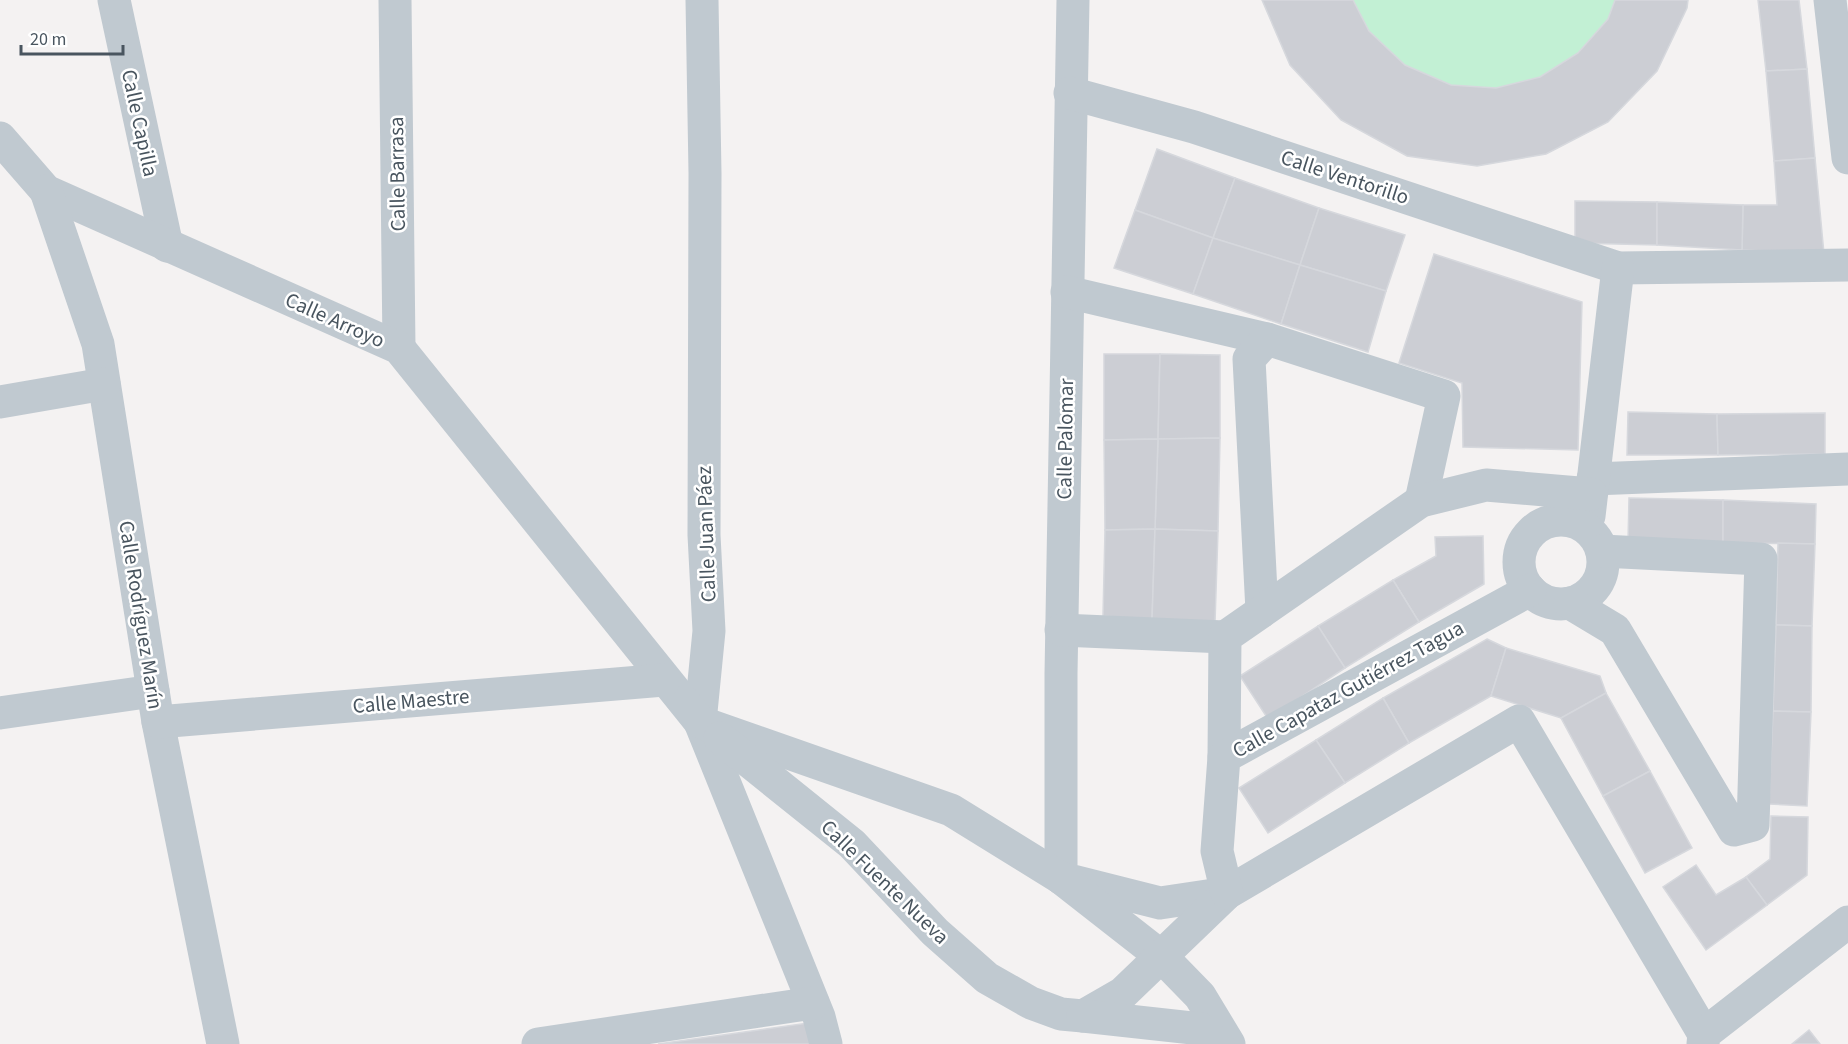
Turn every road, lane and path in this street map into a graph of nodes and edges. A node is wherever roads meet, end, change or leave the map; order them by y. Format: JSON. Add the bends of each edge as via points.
{"nodes":[{"id":1,"x":114,"y":0,"type":"edge"},
{"id":2,"x":395,"y":0,"type":"edge"},
{"id":3,"x":702,"y":0,"type":"edge"},
{"id":4,"x":1073,"y":0,"type":"edge"},
{"id":5,"x":1830,"y":0,"type":"edge"},
{"id":6,"x":1070,"y":93,"type":"junction"},
{"id":7,"x":0,"y":138,"type":"edge"},
{"id":8,"x":1848,"y":158,"type":"edge"},
{"id":9,"x":46,"y":191,"type":"junction"},
{"id":10,"x":167,"y":246,"type":"junction"},
{"id":11,"x":1848,"y":265,"type":"edge"},
{"id":12,"x":1618,"y":268,"type":"junction"},
{"id":13,"x":1067,"y":292,"type":"junction"},
{"id":14,"x":1267,"y":339,"type":"junction"},
{"id":15,"x":399,"y":348,"type":"junction"},
{"id":16,"x":104,"y":384,"type":"junction"},
{"id":17,"x":0,"y":402,"type":"edge"},
{"id":18,"x":1848,"y":470,"type":"edge"},
{"id":19,"x":1486,"y":485,"type":"junction"},
{"id":20,"x":1592,"y":486,"type":"junction"},
{"id":21,"x":1421,"y":501,"type":"junction"},
{"id":22,"x":1537,"y":527,"type":"junction"},
{"id":23,"x":1594,"y":540,"type":"junction"},
{"id":24,"x":1530,"y":590,"type":"junction"},
{"id":25,"x":1570,"y":603,"type":"junction"},
{"id":26,"x":1262,"y":611,"type":"junction"},
{"id":27,"x":1061,"y":630,"type":"junction"},
{"id":28,"x":1225,"y":637,"type":"junction"},
{"id":29,"x":664,"y":681,"type":"junction"},
{"id":30,"x":155,"y":707,"type":"junction"},
{"id":31,"x":0,"y":713,"type":"edge"},
{"id":32,"x":700,"y":722,"type":"junction"},
{"id":33,"x":1224,"y":757,"type":"junction"},
{"id":34,"x":1061,"y":878,"type":"junction"},
{"id":35,"x":1227,"y":893,"type":"junction"},
{"id":36,"x":1848,"y":922,"type":"edge"},
{"id":37,"x":1162,"y":957,"type":"junction"},
{"id":38,"x":813,"y":1003,"type":"junction"},
{"id":39,"x":1091,"y":1017,"type":"junction"},
{"id":40,"x":1704,"y":1039,"type":"edge"},
{"id":41,"x":222,"y":1044,"type":"edge"},
{"id":42,"x":538,"y":1044,"type":"edge"},
{"id":43,"x":826,"y":1044,"type":"edge"},
{"id":44,"x":1118,"y":1044,"type":"edge"},
{"id":45,"x":1218,"y":1044,"type":"edge"},
{"id":46,"x":1229,"y":1044,"type":"edge"}],
"edges":[{"from":1,"to":10,"type":"street","name":"Calle Capilla"},
{"from":2,"to":15,"type":"street","name":"Calle Barrasa"},
{"from":3,"to":32,"type":"street","name":"Calle Juan Páez","via":[[704,535],[709,631]]},
{"from":4,"to":6,"type":"street","name":"Calle Palomar"},
{"from":5,"to":8,"type":"street"},
{"from":6,"to":12,"type":"street","name":"Calle Ventorillo","via":[[1194,128]]},
{"from":6,"to":13,"type":"street","name":"Calle Palomar"},
{"from":7,"to":9,"type":"street","name":"Calle Arroyo"},
{"from":9,"to":10,"type":"street","name":"Calle Arroyo"},
{"from":9,"to":16,"type":"street","name":"Calle Rodríguez Marín","via":[[98,344]]},
{"from":10,"to":15,"type":"street","name":"Calle Arroyo"},
{"from":11,"to":12,"type":"street","name":"Calle Ventorillo"},
{"from":12,"to":20,"type":"street"},
{"from":13,"to":14,"type":"street"},
{"from":13,"to":27,"type":"street","name":"Calle Palomar"},
{"from":14,"to":21,"type":"street","via":[[1444,396]]},
{"from":14,"to":26,"type":"street","via":[[1249,359]]},
{"from":15,"to":29,"type":"street","name":"Calle Arroyo"},
{"from":16,"to":17,"type":"street"},
{"from":16,"to":30,"type":"street","name":"Calle Rodríguez Marín"},
{"from":18,"to":20,"type":"street"},
{"from":19,"to":20,"type":"street"},
{"from":19,"to":21,"type":"street"},
{"from":19,"to":22,"type":"street"},
{"from":20,"to":23,"type":"street"},
{"from":21,"to":26,"type":"street"},
{"from":22,"to":23,"type":"street","via":[[1562,520],[1576,522]]},
{"from":22,"to":24,"type":"street","via":[[1527,537],[1520,557],[1522,578]]},
{"from":23,"to":25,"type":"street","via":[[1603,564],[1600,577],[1583,598]]},
{"from":23,"to":25,"type":"street","via":[[1761,559],[1753,825],[1734,830],[1615,630]]},
{"from":24,"to":25,"type":"street","via":[[1556,604]]},
{"from":24,"to":33,"type":"street","name":"Calle Capataz Gutiérrez Tagua"},
{"from":26,"to":28,"type":"street"},
{"from":27,"to":28,"type":"street"},
{"from":27,"to":34,"type":"street","name":"Calle Palomar"},
{"from":28,"to":33,"type":"street"},
{"from":29,"to":30,"type":"street","name":"Calle Maestre"},
{"from":29,"to":32,"type":"street","name":"Calle Arroyo"},
{"from":30,"to":31,"type":"street","name":"Calle Maestre"},
{"from":30,"to":41,"type":"street","name":"Calle Rodríguez Marín"},
{"from":32,"to":34,"type":"street","via":[[951,810]]},
{"from":32,"to":38,"type":"street","name":"Calle Juan Páez"},
{"from":32,"to":39,"type":"street","name":"Calle Fuente Nueva","via":[[852,844],[935,932],[987,978],[1031,1003],[1061,1014]]},
{"from":33,"to":35,"type":"street","name":"Calle Capataz Gutiérrez Tagua","via":[[1217,851]]},
{"from":34,"to":35,"type":"street","via":[[1160,903]]},
{"from":34,"to":37,"type":"street"},
{"from":35,"to":37,"type":"street"},
{"from":35,"to":40,"type":"street","via":[[1519,721]]},
{"from":36,"to":40,"type":"street"},
{"from":37,"to":39,"type":"street"},
{"from":37,"to":46,"type":"street","via":[[1200,996]]},
{"from":38,"to":42,"type":"street"},
{"from":38,"to":43,"type":"street","name":"Calle Juan Páez"},
{"from":39,"to":44,"type":"street"},
{"from":39,"to":45,"type":"street","name":"Calle Fuente Nueva","via":[[1201,1029]]}]}
